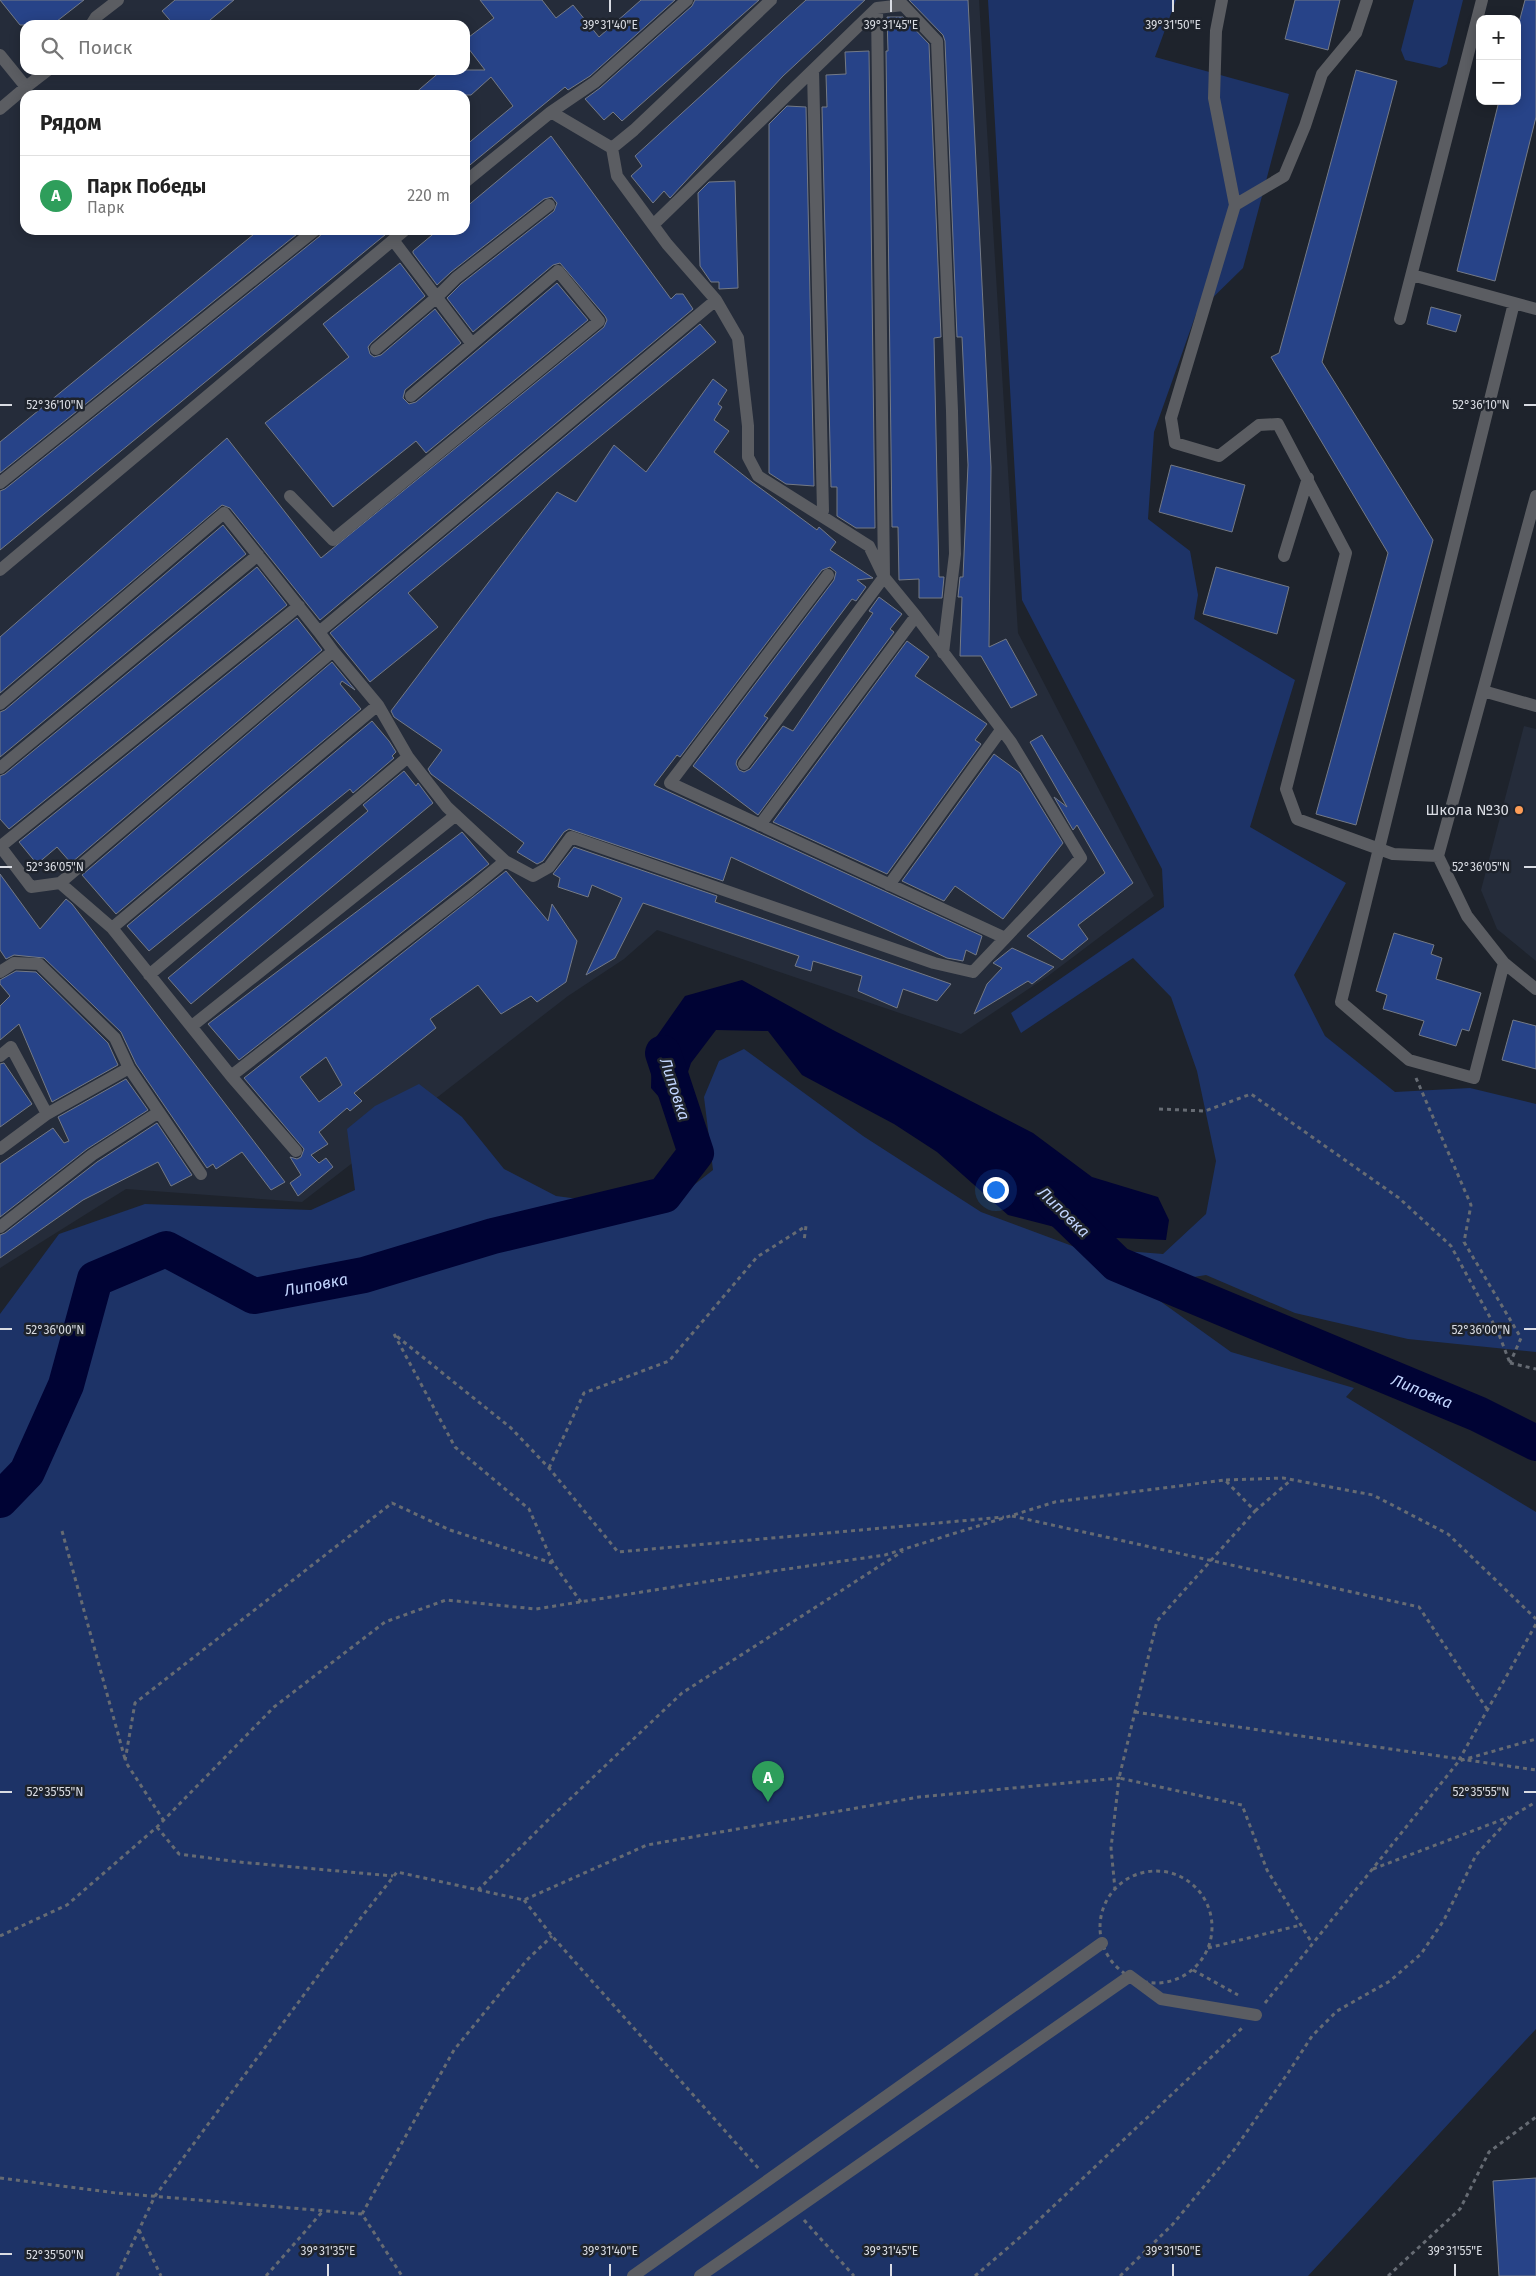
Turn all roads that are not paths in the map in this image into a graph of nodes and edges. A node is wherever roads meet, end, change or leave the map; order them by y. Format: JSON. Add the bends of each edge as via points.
{"nodes":[{"id":1,"x":118,"y":0,"type":"edge"},
{"id":2,"x":687,"y":0,"type":"edge"},
{"id":3,"x":771,"y":0,"type":"edge"},
{"id":4,"x":1222,"y":0,"type":"edge"},
{"id":5,"x":1367,"y":0,"type":"edge"},
{"id":6,"x":1482,"y":0,"type":"edge"},
{"id":7,"x":878,"y":8,"type":"junction"},
{"id":8,"x":94,"y":20,"type":"edge"},
{"id":9,"x":0,"y":54,"type":"edge"},
{"id":10,"x":813,"y":70,"type":"junction"},
{"id":11,"x":42,"y":75,"type":"edge"},
{"id":12,"x":26,"y":87,"type":"junction"},
{"id":13,"x":22,"y":90,"type":"edge"},
{"id":14,"x":20,"y":92,"type":"edge"},
{"id":15,"x":0,"y":108,"type":"edge"},
{"id":16,"x":551,"y":112,"type":"junction"},
{"id":17,"x":612,"y":148,"type":"junction"},
{"id":18,"x":470,"y":178,"type":"edge"},
{"id":19,"x":549,"y":205,"type":"dead end"},
{"id":20,"x":1235,"y":205,"type":"junction"},
{"id":21,"x":653,"y":225,"type":"junction"},
{"id":22,"x":309,"y":235,"type":"edge"},
{"id":23,"x":399,"y":235,"type":"edge"},
{"id":24,"x":393,"y":240,"type":"junction"},
{"id":25,"x":1412,"y":275,"type":"junction"},
{"id":26,"x":437,"y":297,"type":"junction"},
{"id":27,"x":716,"y":300,"type":"junction"},
{"id":28,"x":1514,"y":303,"type":"junction"},
{"id":29,"x":1536,"y":309,"type":"edge"},
{"id":30,"x":1400,"y":319,"type":"dead end"},
{"id":31,"x":472,"y":344,"type":"junction"},
{"id":32,"x":376,"y":349,"type":"dead end"},
{"id":33,"x":411,"y":396,"type":"dead end"},
{"id":34,"x":1308,"y":478,"type":"junction"},
{"id":35,"x":0,"y":483,"type":"edge"},
{"id":36,"x":290,"y":496,"type":"dead end"},
{"id":37,"x":1536,"y":496,"type":"edge"},
{"id":38,"x":823,"y":511,"type":"dead end"},
{"id":39,"x":258,"y":555,"type":"junction"},
{"id":40,"x":1284,"y":556,"type":"dead end"},
{"id":41,"x":0,"y":570,"type":"edge"},
{"id":42,"x":828,"y":575,"type":"dead end"},
{"id":43,"x":884,"y":577,"type":"junction"},
{"id":44,"x":299,"y":606,"type":"junction"},
{"id":45,"x":916,"y":616,"type":"junction"},
{"id":46,"x":319,"y":632,"type":"junction"},
{"id":47,"x":333,"y":651,"type":"junction"},
{"id":48,"x":943,"y":653,"type":"junction"},
{"id":49,"x":1483,"y":691,"type":"junction"},
{"id":50,"x":0,"y":704,"type":"edge"},
{"id":51,"x":378,"y":705,"type":"junction"},
{"id":52,"x":1536,"y":706,"type":"edge"},
{"id":53,"x":1001,"y":730,"type":"junction"},
{"id":54,"x":408,"y":757,"type":"junction"},
{"id":55,"x":744,"y":764,"type":"dead end"},
{"id":56,"x":0,"y":768,"type":"edge"},
{"id":57,"x":456,"y":815,"type":"junction"},
{"id":58,"x":760,"y":825,"type":"junction"},
{"id":59,"x":0,"y":846,"type":"edge"},
{"id":60,"x":1379,"y":849,"type":"junction"},
{"id":61,"x":1438,"y":856,"type":"junction"},
{"id":62,"x":505,"y":861,"type":"junction"},
{"id":63,"x":60,"y":883,"type":"junction"},
{"id":64,"x":890,"y":884,"type":"junction"},
{"id":65,"x":112,"y":928,"type":"junction"},
{"id":66,"x":1005,"y":938,"type":"junction"},
{"id":67,"x":1504,"y":963,"type":"junction"},
{"id":68,"x":0,"y":972,"type":"edge"},
{"id":69,"x":149,"y":976,"type":"junction"},
{"id":70,"x":1536,"y":989,"type":"edge"},
{"id":71,"x":192,"y":1026,"type":"junction"},
{"id":72,"x":0,"y":1056,"type":"edge"},
{"id":73,"x":130,"y":1068,"type":"junction"},
{"id":74,"x":231,"y":1076,"type":"junction"},
{"id":75,"x":160,"y":1112,"type":"junction"},
{"id":76,"x":47,"y":1114,"type":"junction"},
{"id":77,"x":0,"y":1149,"type":"edge"},
{"id":78,"x":296,"y":1151,"type":"dead end"},
{"id":79,"x":201,"y":1174,"type":"dead end"},
{"id":80,"x":0,"y":1227,"type":"edge"},
{"id":81,"x":1102,"y":1943,"type":"road end"},
{"id":82,"x":1256,"y":2015,"type":"dead end"},
{"id":83,"x":633,"y":2276,"type":"edge"},
{"id":84,"x":700,"y":2276,"type":"edge"}],
"edges":[{"from":1,"to":8,"type":"street"},
{"from":2,"to":16,"type":"street","via":[[595,82]]},
{"from":3,"to":17,"type":"street"},
{"from":4,"to":20,"type":"street","via":[[1216,31],[1214,98]]},
{"from":5,"to":20,"type":"street","via":[[1356,33],[1322,74],[1284,176]]},
{"from":6,"to":25,"type":"street"},
{"from":7,"to":10,"type":"street"},
{"from":7,"to":43,"type":"street"},
{"from":7,"to":48,"type":"street","via":[[903,5],[937,41],[955,554]]},
{"from":9,"to":12,"type":"street"},
{"from":10,"to":21,"type":"street"},
{"from":10,"to":38,"type":"street"},
{"from":11,"to":12,"type":"street"},
{"from":12,"to":13,"type":"street"},
{"from":14,"to":15,"type":"street"},
{"from":16,"to":17,"type":"street"},
{"from":16,"to":18,"type":"street"},
{"from":17,"to":21,"type":"street","via":[[617,176]]},
{"from":19,"to":26,"type":"street","via":[[456,278]]},
{"from":20,"to":34,"type":"street","via":[[1171,418],[1175,443],[1220,456],[1259,425],[1278,424]]},
{"from":21,"to":27,"type":"street"},
{"from":22,"to":35,"type":"street"},
{"from":23,"to":24,"type":"street"},
{"from":24,"to":26,"type":"street"},
{"from":24,"to":41,"type":"street"},
{"from":25,"to":28,"type":"street"},
{"from":25,"to":30,"type":"street"},
{"from":26,"to":31,"type":"street"},
{"from":26,"to":32,"type":"street"},
{"from":27,"to":43,"type":"street","via":[[738,338],[748,426],[748,457],[758,476],[869,546]]},
{"from":27,"to":46,"type":"street"},
{"from":28,"to":29,"type":"street"},
{"from":28,"to":60,"type":"street"},
{"from":31,"to":33,"type":"street"},
{"from":31,"to":36,"type":"street","via":[[558,271],[598,321],[333,540]]},
{"from":34,"to":40,"type":"street"},
{"from":34,"to":60,"type":"street","via":[[1346,553],[1286,789],[1297,819]]},
{"from":37,"to":49,"type":"street"},
{"from":39,"to":44,"type":"street"},
{"from":39,"to":50,"type":"street","via":[[224,513]]},
{"from":39,"to":56,"type":"street"},
{"from":42,"to":58,"type":"street","via":[[670,783]]},
{"from":43,"to":45,"type":"street"},
{"from":43,"to":55,"type":"street"},
{"from":44,"to":46,"type":"street"},
{"from":44,"to":59,"type":"street"},
{"from":45,"to":48,"type":"street"},
{"from":45,"to":58,"type":"street"},
{"from":46,"to":47,"type":"street"},
{"from":47,"to":51,"type":"street"},
{"from":47,"to":63,"type":"street"},
{"from":48,"to":53,"type":"street"},
{"from":49,"to":52,"type":"street"},
{"from":49,"to":61,"type":"street"},
{"from":51,"to":54,"type":"street"},
{"from":51,"to":65,"type":"street"},
{"from":53,"to":64,"type":"street"},
{"from":53,"to":66,"type":"street","via":[[1081,858]]},
{"from":54,"to":57,"type":"street"},
{"from":54,"to":69,"type":"street"},
{"from":57,"to":62,"type":"street"},
{"from":57,"to":71,"type":"street"},
{"from":58,"to":64,"type":"street"},
{"from":59,"to":63,"type":"street","via":[[31,886]]},
{"from":60,"to":61,"type":"street","via":[[1393,854]]},
{"from":60,"to":67,"type":"street","via":[[1341,1002],[1409,1060],[1474,1078]]},
{"from":61,"to":67,"type":"street","via":[[1467,916]]},
{"from":62,"to":66,"type":"street","via":[[533,876],[550,867],[571,837],[934,964],[973,972]]},
{"from":62,"to":74,"type":"street"},
{"from":63,"to":65,"type":"street"},
{"from":64,"to":66,"type":"street"},
{"from":65,"to":69,"type":"street"},
{"from":67,"to":70,"type":"street"},
{"from":68,"to":73,"type":"street","via":[[14,963],[40,964],[115,1038]]},
{"from":69,"to":71,"type":"street"},
{"from":71,"to":74,"type":"street"},
{"from":72,"to":76,"type":"street","via":[[11,1047]]},
{"from":73,"to":75,"type":"street"},
{"from":73,"to":76,"type":"street"},
{"from":74,"to":78,"type":"street"},
{"from":75,"to":79,"type":"street"},
{"from":75,"to":80,"type":"street","via":[[92,1155]]},
{"from":76,"to":77,"type":"street"},
{"from":81,"to":83,"type":"street"},
{"from":82,"to":84,"type":"street","via":[[1161,1999],[1130,1976]]}]}
